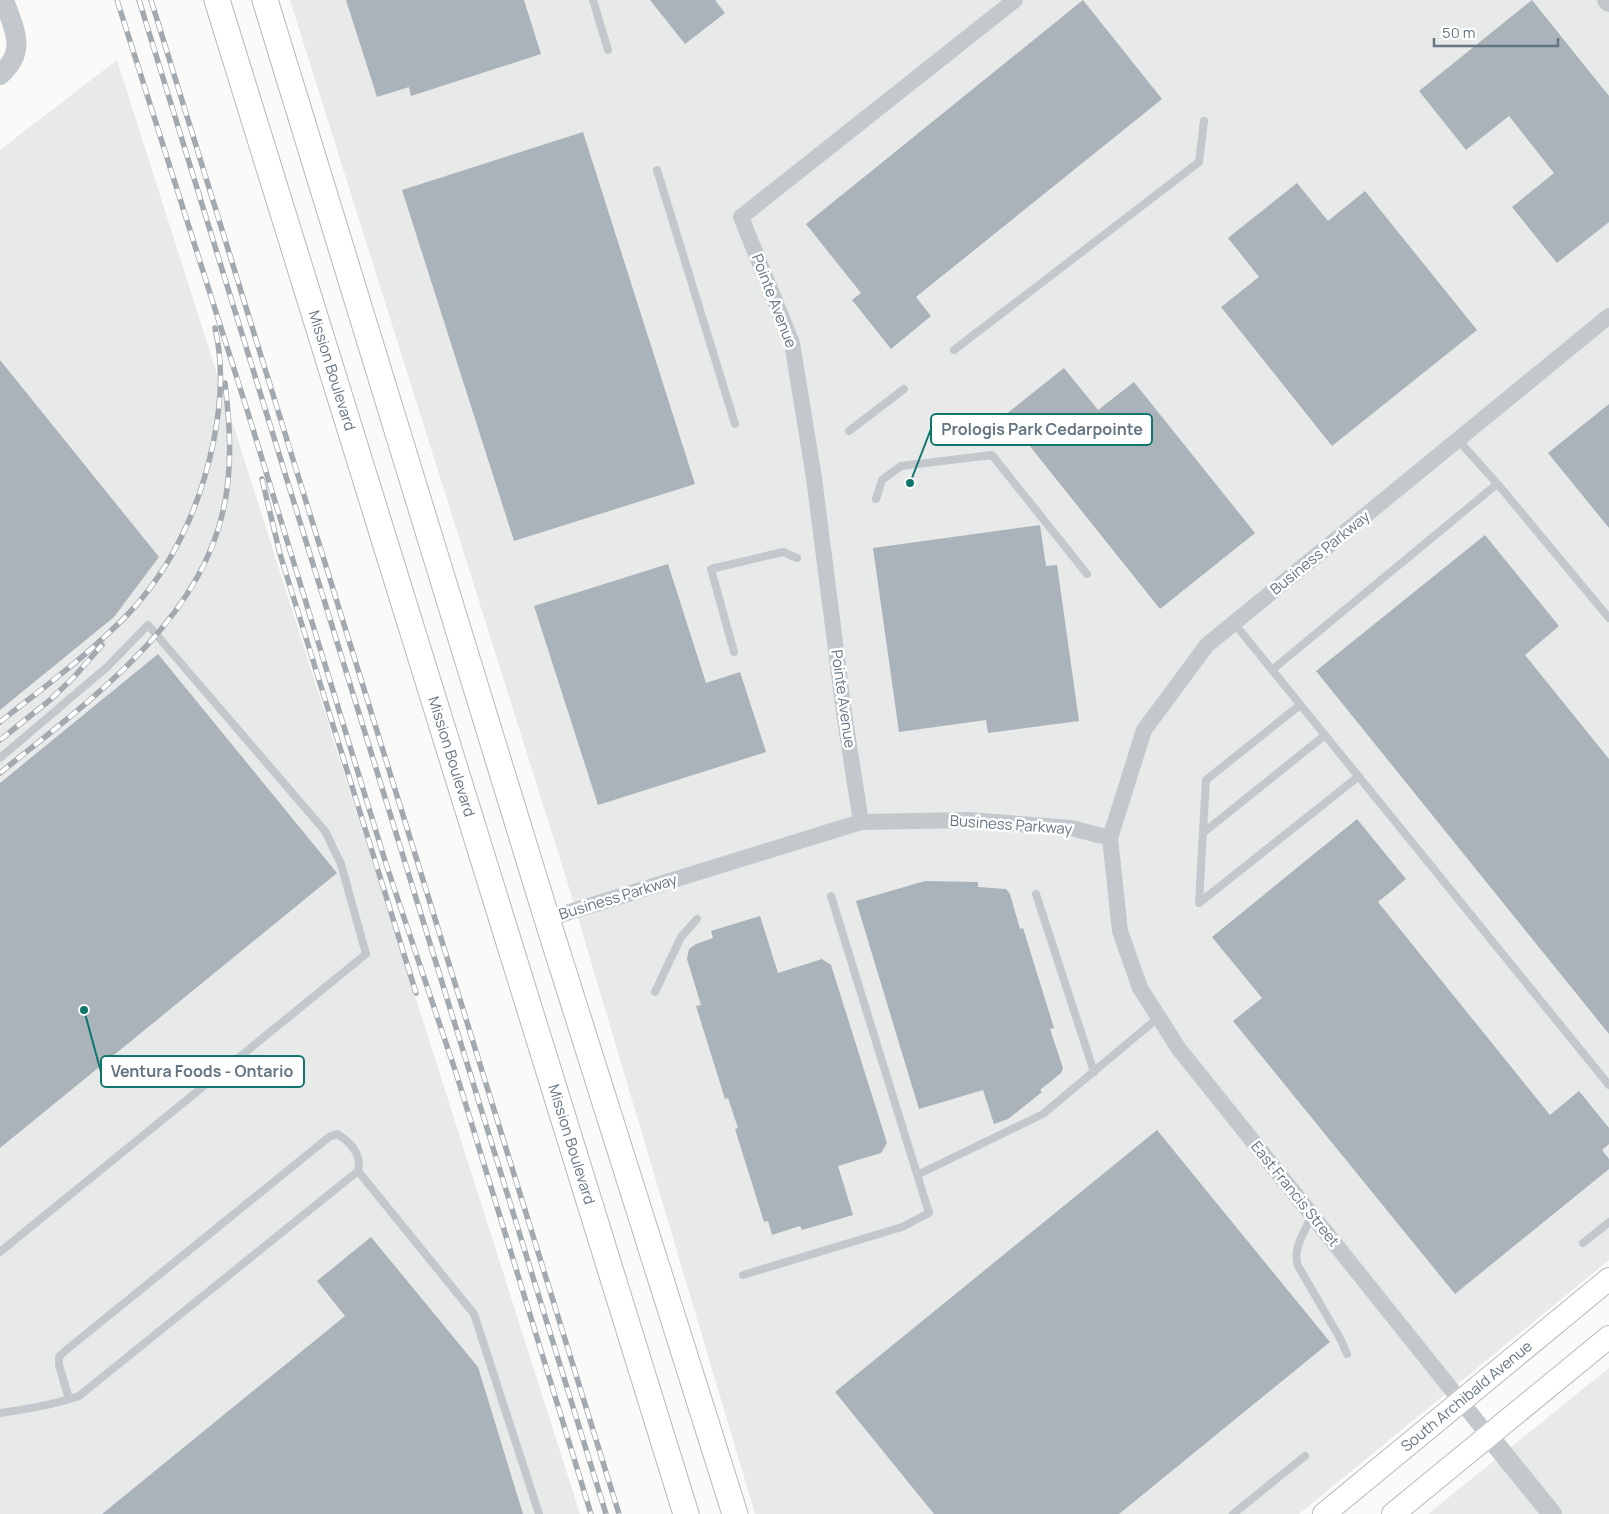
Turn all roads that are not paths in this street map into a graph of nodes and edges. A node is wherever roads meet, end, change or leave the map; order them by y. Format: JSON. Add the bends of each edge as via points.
{"nodes":[{"id":1,"x":4,"y":0,"type":"edge"},
{"id":2,"x":217,"y":0,"type":"edge"},
{"id":3,"x":266,"y":0,"type":"edge"},
{"id":4,"x":593,"y":0,"type":"edge"},
{"id":5,"x":1015,"y":0,"type":"edge"},
{"id":6,"x":608,"y":50,"type":"dead end"},
{"id":7,"x":0,"y":75,"type":"edge"},
{"id":8,"x":1204,"y":121,"type":"dead end"},
{"id":9,"x":657,"y":170,"type":"dead end"},
{"id":10,"x":1609,"y":316,"type":"edge"},
{"id":11,"x":954,"y":350,"type":"dead end"},
{"id":12,"x":904,"y":389,"type":"dead end"},
{"id":13,"x":735,"y":424,"type":"dead end"},
{"id":14,"x":849,"y":431,"type":"dead end"},
{"id":15,"x":1458,"y":440,"type":"junction"},
{"id":16,"x":1497,"y":484,"type":"junction"},
{"id":17,"x":876,"y":499,"type":"dead end"},
{"id":18,"x":797,"y":558,"type":"dead end"},
{"id":19,"x":1087,"y":574,"type":"dead end"},
{"id":20,"x":1609,"y":618,"type":"edge"},
{"id":21,"x":1234,"y":623,"type":"junction"},
{"id":22,"x":734,"y":652,"type":"dead end"},
{"id":23,"x":1272,"y":670,"type":"junction"},
{"id":24,"x":1300,"y":705,"type":"junction"},
{"id":25,"x":1325,"y":735,"type":"junction"},
{"id":26,"x":0,"y":758,"type":"edge"},
{"id":27,"x":1359,"y":776,"type":"junction"},
{"id":28,"x":861,"y":822,"type":"junction"},
{"id":29,"x":1203,"y":833,"type":"junction"},
{"id":30,"x":1110,"y":838,"type":"junction"},
{"id":31,"x":1036,"y":894,"type":"dead end"},
{"id":32,"x":831,"y":896,"type":"dead end"},
{"id":33,"x":547,"y":919,"type":"junction"},
{"id":34,"x":697,"y":919,"type":"dead end"},
{"id":35,"x":655,"y":992,"type":"dead end"},
{"id":36,"x":1159,"y":1017,"type":"junction"},
{"id":37,"x":1094,"y":1072,"type":"junction"},
{"id":38,"x":1609,"y":1085,"type":"edge"},
{"id":39,"x":358,"y":1171,"type":"junction"},
{"id":40,"x":917,"y":1175,"type":"junction"},
{"id":41,"x":1312,"y":1216,"type":"junction"},
{"id":42,"x":1609,"y":1222,"type":"edge"},
{"id":43,"x":1583,"y":1243,"type":"dead end"},
{"id":44,"x":0,"y":1252,"type":"edge"},
{"id":45,"x":743,"y":1275,"type":"dead end"},
{"id":46,"x":1609,"y":1279,"type":"edge"},
{"id":47,"x":1609,"y":1337,"type":"edge"},
{"id":48,"x":1347,"y":1354,"type":"dead end"},
{"id":49,"x":68,"y":1399,"type":"junction"},
{"id":50,"x":1460,"y":1400,"type":"junction"},
{"id":51,"x":0,"y":1413,"type":"edge"},
{"id":52,"x":1488,"y":1435,"type":"junction"},
{"id":53,"x":1305,"y":1456,"type":"dead end"},
{"id":54,"x":539,"y":1514,"type":"edge"},
{"id":55,"x":686,"y":1514,"type":"edge"},
{"id":56,"x":735,"y":1514,"type":"edge"},
{"id":57,"x":1233,"y":1514,"type":"edge"},
{"id":58,"x":1324,"y":1514,"type":"edge"},
{"id":59,"x":1393,"y":1514,"type":"edge"},
{"id":60,"x":1552,"y":1514,"type":"edge"}],
"edges":[{"from":1,"to":7,"type":"street","via":[[17,38],[15,58]]},
{"from":2,"to":55,"type":"main road","name":"Mission Boulevard"},
{"from":3,"to":33,"type":"main road"},
{"from":4,"to":6,"type":"lane"},
{"from":5,"to":28,"type":"street","name":"Pointe Avenue","via":[[741,217],[792,342]]},
{"from":8,"to":11,"type":"lane","via":[[1200,162]]},
{"from":9,"to":13,"type":"lane"},
{"from":10,"to":15,"type":"street","name":"Business Parkway"},
{"from":12,"to":14,"type":"lane"},
{"from":15,"to":16,"type":"lane"},
{"from":15,"to":21,"type":"street","name":"Business Parkway"},
{"from":16,"to":20,"type":"lane"},
{"from":16,"to":23,"type":"lane"},
{"from":17,"to":19,"type":"lane","via":[[882,480],[901,466],[992,455]]},
{"from":18,"to":22,"type":"lane","via":[[784,552],[712,569]]},
{"from":21,"to":23,"type":"lane"},
{"from":21,"to":30,"type":"street","name":"Business Parkway","via":[[1207,645],[1144,730]]},
{"from":23,"to":24,"type":"lane"},
{"from":24,"to":25,"type":"lane"},
{"from":24,"to":29,"type":"lane","via":[[1206,780]]},
{"from":25,"to":27,"type":"lane"},
{"from":25,"to":29,"type":"lane"},
{"from":26,"to":44,"type":"lane","via":[[107,666],[148,625],[325,832],[341,864],[366,954]]},
{"from":27,"to":29,"type":"lane","via":[[1199,903]]},
{"from":27,"to":38,"type":"lane"},
{"from":28,"to":30,"type":"street","name":"Business Parkway","via":[[968,820],[1071,828]]},
{"from":28,"to":33,"type":"street","name":"Business Parkway"},
{"from":30,"to":36,"type":"street","name":"East Francis Street","via":[[1120,931],[1140,988]]},
{"from":31,"to":37,"type":"lane"},
{"from":32,"to":40,"type":"lane"},
{"from":33,"to":56,"type":"main road"},
{"from":34,"to":35,"type":"lane","via":[[681,937]]},
{"from":36,"to":37,"type":"lane"},
{"from":36,"to":41,"type":"street","name":"East Francis Street","via":[[1180,1049]]},
{"from":37,"to":40,"type":"lane","via":[[1043,1114]]},
{"from":39,"to":49,"type":"lane","via":[[79,1396]]},
{"from":39,"to":49,"type":"lane","via":[[360,1162],[345,1139],[337,1134],[329,1137],[59,1357]]},
{"from":39,"to":54,"type":"lane","via":[[474,1314]]},
{"from":40,"to":45,"type":"lane","via":[[929,1213],[902,1226]]},
{"from":41,"to":48,"type":"lane","via":[[1296,1251],[1298,1266]]},
{"from":41,"to":50,"type":"street","name":"East Francis Street"},
{"from":42,"to":43,"type":"lane"},
{"from":46,"to":50,"type":"main road","name":"South Archibald Avenue"},
{"from":47,"to":52,"type":"main road"},
{"from":49,"to":51,"type":"lane"},
{"from":50,"to":52,"type":"street","name":"East Francis Street"},
{"from":50,"to":58,"type":"main road","name":"South Archibald Avenue"},
{"from":52,"to":59,"type":"main road"},
{"from":52,"to":60,"type":"street","name":"East Francis Street"},
{"from":53,"to":57,"type":"lane"}]}
